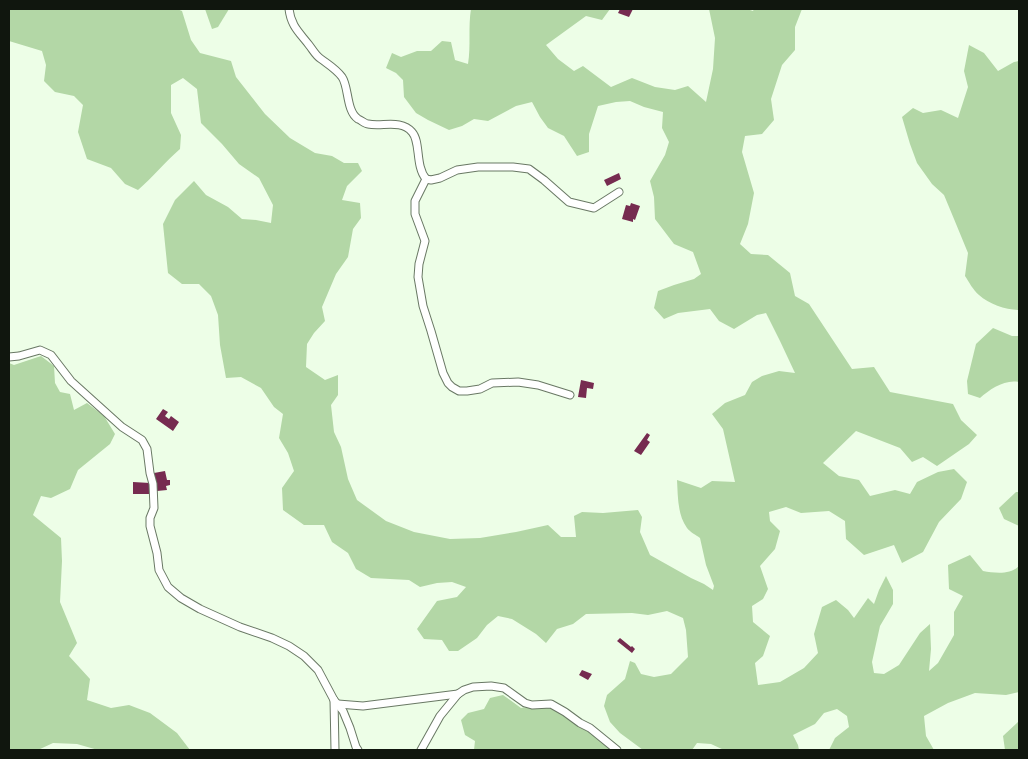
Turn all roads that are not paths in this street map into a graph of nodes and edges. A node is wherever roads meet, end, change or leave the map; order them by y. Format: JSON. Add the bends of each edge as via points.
{"nodes":[{"id":1,"x":289,"y":9,"type":"edge"},
{"id":2,"x":426,"y":179,"type":"junction"},
{"id":3,"x":619,"y":192,"type":"dead end"},
{"id":4,"x":9,"y":357,"type":"edge"},
{"id":5,"x":570,"y":395,"type":"dead end"},
{"id":6,"x":458,"y":694,"type":"junction"},
{"id":7,"x":336,"y":702,"type":"junction"},
{"id":8,"x":335,"y":750,"type":"edge"},
{"id":9,"x":358,"y":750,"type":"edge"},
{"id":10,"x":421,"y":750,"type":"edge"},
{"id":11,"x":617,"y":750,"type":"edge"}],
"edges":[{"from":1,"to":2,"type":"street","via":[[296,30],[343,79],[356,117],[367,124],[394,124],[411,130],[416,137],[422,175]]},
{"from":2,"to":3,"type":"street","via":[[478,167],[513,167],[529,169],[569,202],[594,208]]},
{"from":2,"to":5,"type":"street","via":[[415,201],[415,214],[425,240],[418,277],[423,306],[448,383],[467,391],[492,383],[518,382]]},
{"from":4,"to":7,"type":"street","via":[[40,350],[51,355],[71,381],[122,427],[142,440],[147,449],[153,484],[154,508],[150,526],[159,570],[168,586],[200,609],[272,638],[304,656],[318,670]]},
{"from":6,"to":7,"type":"street","via":[[363,706]]},
{"from":6,"to":10,"type":"street","via":[[440,716]]},
{"from":6,"to":11,"type":"street","via":[[473,687],[490,686],[504,688],[525,703],[551,704],[590,728]]},
{"from":7,"to":8,"type":"street"},
{"from":7,"to":9,"type":"street","via":[[343,711]]}]}
